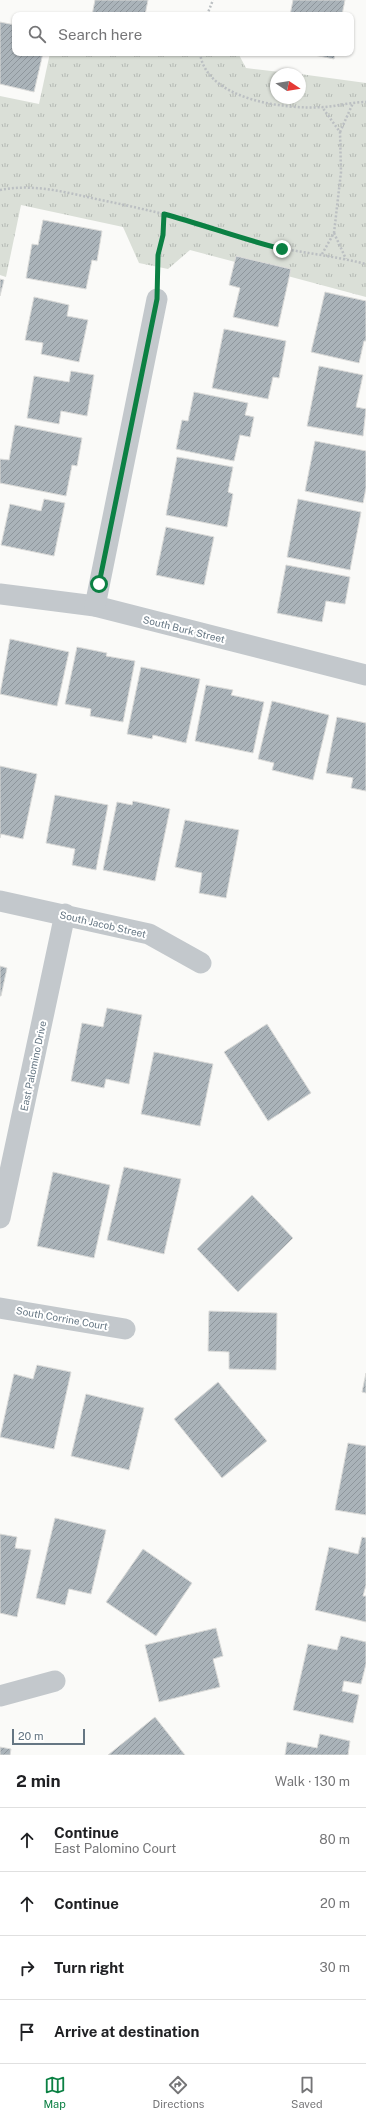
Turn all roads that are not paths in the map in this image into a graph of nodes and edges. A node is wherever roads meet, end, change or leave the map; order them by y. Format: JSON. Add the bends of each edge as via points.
{"nodes":[{"id":1,"x":157,"y":299,"type":"road end"},
{"id":2,"x":0,"y":594,"type":"edge"},
{"id":3,"x":95,"y":606,"type":"junction"},
{"id":4,"x":366,"y":675,"type":"edge"},
{"id":5,"x":0,"y":901,"type":"edge"},
{"id":6,"x":66,"y":914,"type":"junction"},
{"id":7,"x":201,"y":963,"type":"dead end"},
{"id":8,"x":0,"y":1218,"type":"edge"},
{"id":9,"x":0,"y":1308,"type":"edge"},
{"id":10,"x":125,"y":1329,"type":"dead end"},
{"id":11,"x":55,"y":1681,"type":"dead end"},
{"id":12,"x":0,"y":1696,"type":"edge"}],
"edges":[{"from":1,"to":3,"type":"street"},
{"from":2,"to":3,"type":"street","name":"South Burk Street"},
{"from":3,"to":4,"type":"street","name":"South Burk Street"},
{"from":5,"to":6,"type":"street","name":"South Jacob Street"},
{"from":6,"to":7,"type":"street","name":"South Jacob Street","via":[[149,934]]},
{"from":6,"to":8,"type":"street","name":"East Palomino Drive"},
{"from":9,"to":10,"type":"street","name":"South Corrine Court"},
{"from":11,"to":12,"type":"street"}]}
